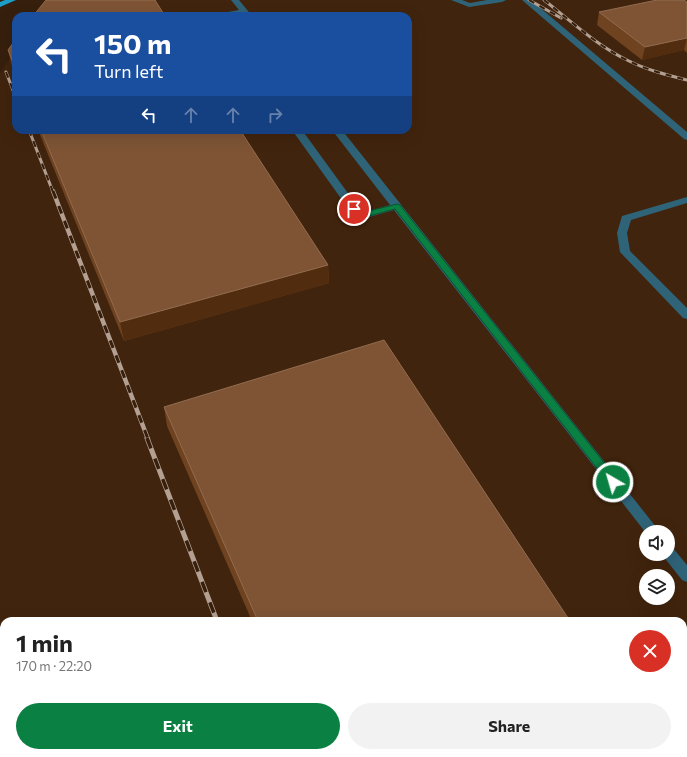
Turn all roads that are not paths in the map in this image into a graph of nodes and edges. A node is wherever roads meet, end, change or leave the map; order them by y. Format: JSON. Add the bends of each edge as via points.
{"nodes":[{"id":1,"x":12,"y":0,"type":"edge"},
{"id":2,"x":235,"y":0,"type":"edge"},
{"id":3,"x":455,"y":0,"type":"edge"},
{"id":4,"x":502,"y":0,"type":"edge"},
{"id":5,"x":526,"y":0,"type":"edge"},
{"id":6,"x":0,"y":5,"type":"edge"},
{"id":7,"x":244,"y":12,"type":"edge"},
{"id":8,"x":300,"y":134,"type":"edge"},
{"id":9,"x":340,"y":134,"type":"edge"},
{"id":10,"x":687,"y":137,"type":"edge"},
{"id":11,"x":687,"y":200,"type":"edge"},
{"id":12,"x":397,"y":206,"type":"junction"},
{"id":13,"x":687,"y":315,"type":"edge"},
{"id":14,"x":648,"y":525,"type":"edge"},
{"id":15,"x":675,"y":561,"type":"edge"},
{"id":16,"x":687,"y":576,"type":"edge"}],
"edges":[{"from":1,"to":6,"type":"main road"},
{"from":2,"to":7,"type":"lane"},
{"from":3,"to":4,"type":"lane","via":[[469,5]]},
{"from":5,"to":10,"type":"lane"},
{"from":8,"to":12,"type":"lane","via":[[354,209],[369,214]]},
{"from":9,"to":12,"type":"lane"},
{"from":11,"to":13,"type":"lane","via":[[626,218],[622,233],[625,252]]},
{"from":12,"to":14,"type":"lane"},
{"from":15,"to":16,"type":"lane"}]}
